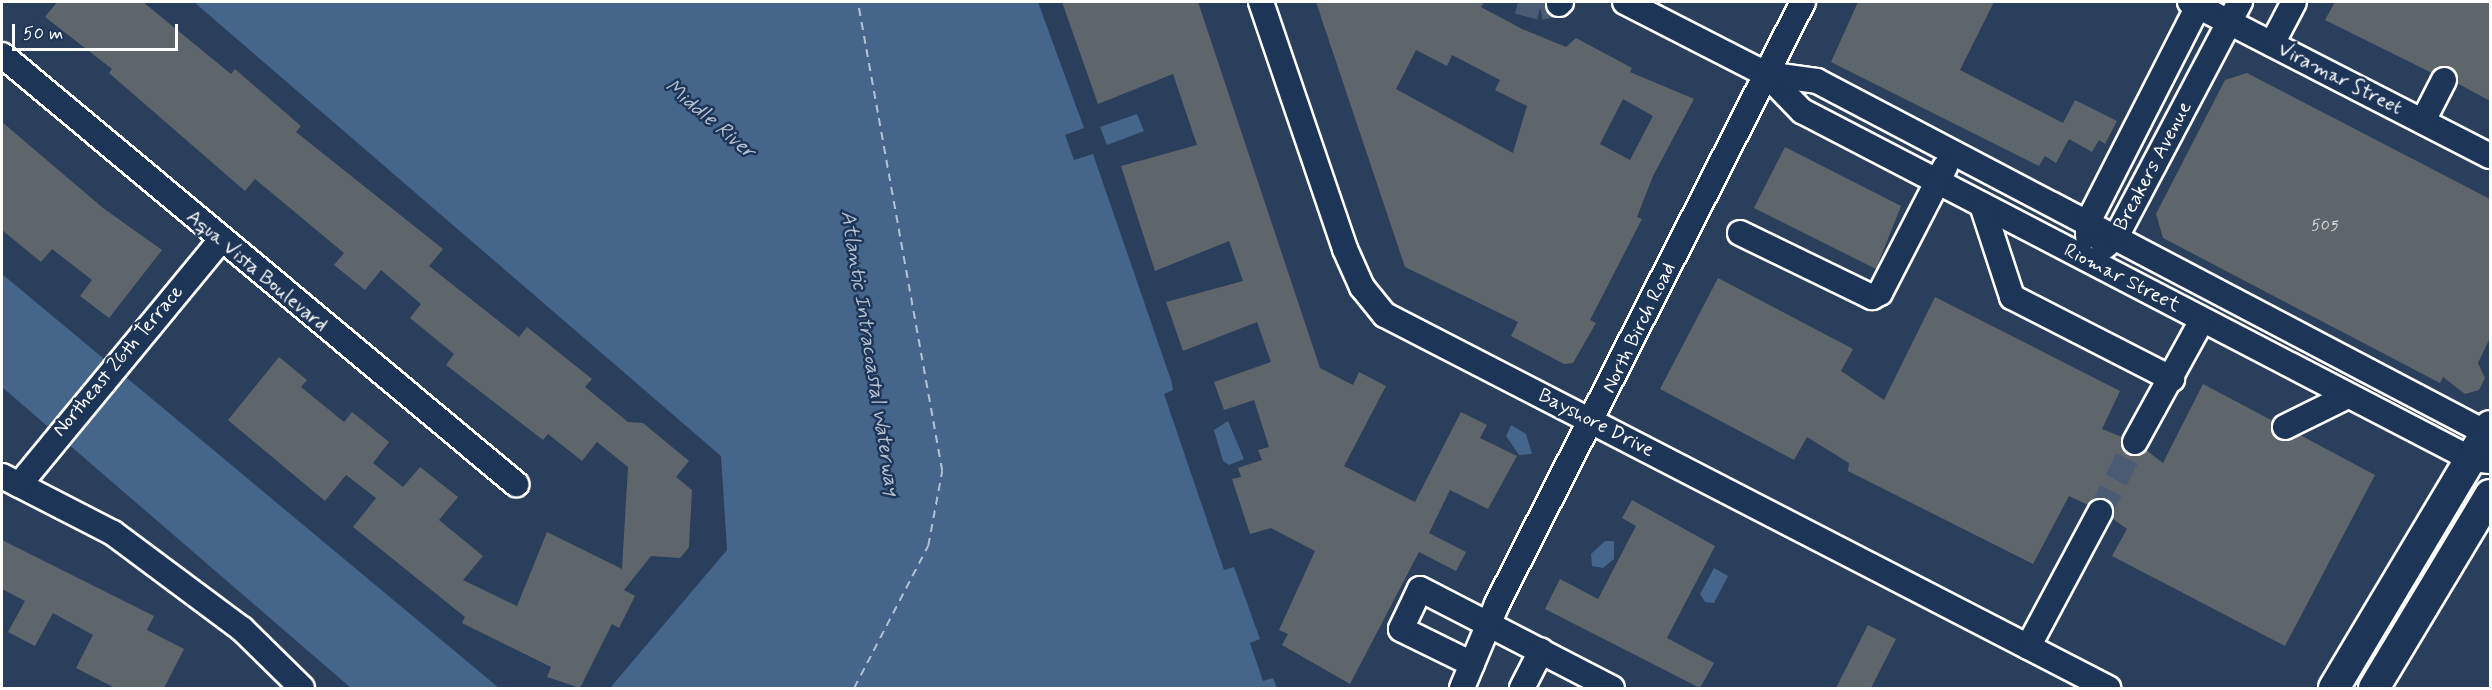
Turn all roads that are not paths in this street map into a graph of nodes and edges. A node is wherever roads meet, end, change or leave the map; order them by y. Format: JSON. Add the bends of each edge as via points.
{"nodes":[{"id":1,"x":1261,"y":2,"type":"edge"},
{"id":2,"x":1803,"y":2,"type":"edge"},
{"id":3,"x":2294,"y":2,"type":"edge"},
{"id":4,"x":1632,"y":3,"type":"edge"},
{"id":5,"x":2196,"y":3,"type":"edge"},
{"id":6,"x":2234,"y":11,"type":"edge"},
{"id":7,"x":2272,"y":44,"type":"junction"},
{"id":8,"x":2,"y":55,"type":"edge"},
{"id":9,"x":1766,"y":74,"type":"junction"},
{"id":10,"x":2444,"y":80,"type":"dead end"},
{"id":11,"x":2423,"y":121,"type":"junction"},
{"id":12,"x":1953,"y":152,"type":"junction"},
{"id":13,"x":2490,"y":156,"type":"edge"},
{"id":14,"x":1937,"y":182,"type":"junction"},
{"id":15,"x":1982,"y":205,"type":"junction"},
{"id":16,"x":2088,"y":222,"type":"junction"},
{"id":17,"x":1740,"y":233,"type":"dead end"},
{"id":18,"x":2116,"y":237,"type":"junction"},
{"id":19,"x":220,"y":241,"type":"junction"},
{"id":20,"x":2088,"y":260,"type":"junction"},
{"id":21,"x":2202,"y":320,"type":"junction"},
{"id":22,"x":2172,"y":379,"type":"junction"},
{"id":23,"x":2348,"y":396,"type":"junction"},
{"id":24,"x":1593,"y":421,"type":"junction"},
{"id":25,"x":2285,"y":427,"type":"dead end"},
{"id":26,"x":2490,"y":430,"type":"edge"},
{"id":27,"x":2135,"y":442,"type":"tunnel mouth"},
{"id":28,"x":2481,"y":460,"type":"edge"},
{"id":29,"x":10,"y":480,"type":"edge"},
{"id":30,"x":516,"y":484,"type":"dead end"},
{"id":31,"x":2490,"y":495,"type":"edge"},
{"id":32,"x":2100,"y":512,"type":"tunnel mouth"},
{"id":33,"x":1488,"y":624,"type":"junction"},
{"id":34,"x":2028,"y":647,"type":"junction"},
{"id":35,"x":1541,"y":651,"type":"junction"},
{"id":36,"x":1472,"y":664,"type":"junction"},
{"id":37,"x":302,"y":688,"type":"edge"},
{"id":38,"x":1462,"y":688,"type":"edge"},
{"id":39,"x":1522,"y":688,"type":"edge"},
{"id":40,"x":1612,"y":688,"type":"edge"},
{"id":41,"x":2109,"y":688,"type":"edge"},
{"id":42,"x":2334,"y":688,"type":"edge"},
{"id":43,"x":2374,"y":688,"type":"edge"}],
"edges":[{"from":1,"to":24,"type":"street","name":"Bayshore Drive","via":[[1345,249],[1372,302],[1402,325]]},
{"from":2,"to":9,"type":"street","name":"North Birch Road"},
{"from":3,"to":7,"type":"street"},
{"from":4,"to":9,"type":"street","name":"Riomar Street"},
{"from":5,"to":6,"type":"street","name":"Viramar Street"},
{"from":5,"to":16,"type":"street","name":"Breakers Avenue"},
{"from":6,"to":7,"type":"street","name":"Viramar Street"},
{"from":6,"to":18,"type":"street","name":"Breakers Avenue"},
{"from":7,"to":11,"type":"street","name":"Viramar Street"},
{"from":8,"to":19,"type":"street","name":"Aqua Vista Boulevard"},
{"from":9,"to":12,"type":"street","name":"Riomar Street","via":[[1818,81]]},
{"from":9,"to":14,"type":"street","name":"Riomar Street","via":[[1802,111]]},
{"from":9,"to":24,"type":"street","name":"North Birch Road"},
{"from":10,"to":11,"type":"street"},
{"from":11,"to":13,"type":"street","name":"Viramar Street"},
{"from":12,"to":14,"type":"street"},
{"from":12,"to":16,"type":"street","name":"Riomar Street"},
{"from":14,"to":15,"type":"street","name":"Riomar Street"},
{"from":14,"to":17,"type":"street","via":[[1880,293],[1872,297]]},
{"from":15,"to":20,"type":"street","name":"Riomar Street"},
{"from":15,"to":22,"type":"street","via":[[2012,297]]},
{"from":16,"to":18,"type":"street","name":"Riomar Street"},
{"from":16,"to":20,"type":"street","name":"Breakers Avenue"},
{"from":18,"to":20,"type":"street","name":"Breakers Avenue"},
{"from":18,"to":26,"type":"street","name":"Riomar Street"},
{"from":19,"to":29,"type":"street","name":"Northeast 26th Terrace","via":[[51,440]]},
{"from":19,"to":30,"type":"street","name":"Aqua Vista Boulevard"},
{"from":20,"to":21,"type":"street","name":"Riomar Street"},
{"from":21,"to":22,"type":"street"},
{"from":21,"to":23,"type":"street","name":"Riomar Street"},
{"from":22,"to":27,"type":"street"},
{"from":23,"to":25,"type":"street"},
{"from":23,"to":28,"type":"street","name":"Riomar Street"},
{"from":24,"to":33,"type":"street","name":"North Birch Road"},
{"from":24,"to":34,"type":"street","name":"Bayshore Drive"},
{"from":26,"to":28,"type":"main road"},
{"from":28,"to":42,"type":"main road"},
{"from":29,"to":37,"type":"street","via":[[113,533],[242,629]]},
{"from":31,"to":43,"type":"main road"},
{"from":32,"to":34,"type":"street"},
{"from":33,"to":35,"type":"street"},
{"from":33,"to":36,"type":"street","name":"North Birch Road"},
{"from":33,"to":36,"type":"street","via":[[1420,590],[1401,629]]},
{"from":34,"to":41,"type":"street","name":"Bayshore Drive"},
{"from":35,"to":39,"type":"street"},
{"from":35,"to":40,"type":"street"},
{"from":36,"to":38,"type":"street","name":"North Birch Road"}]}
